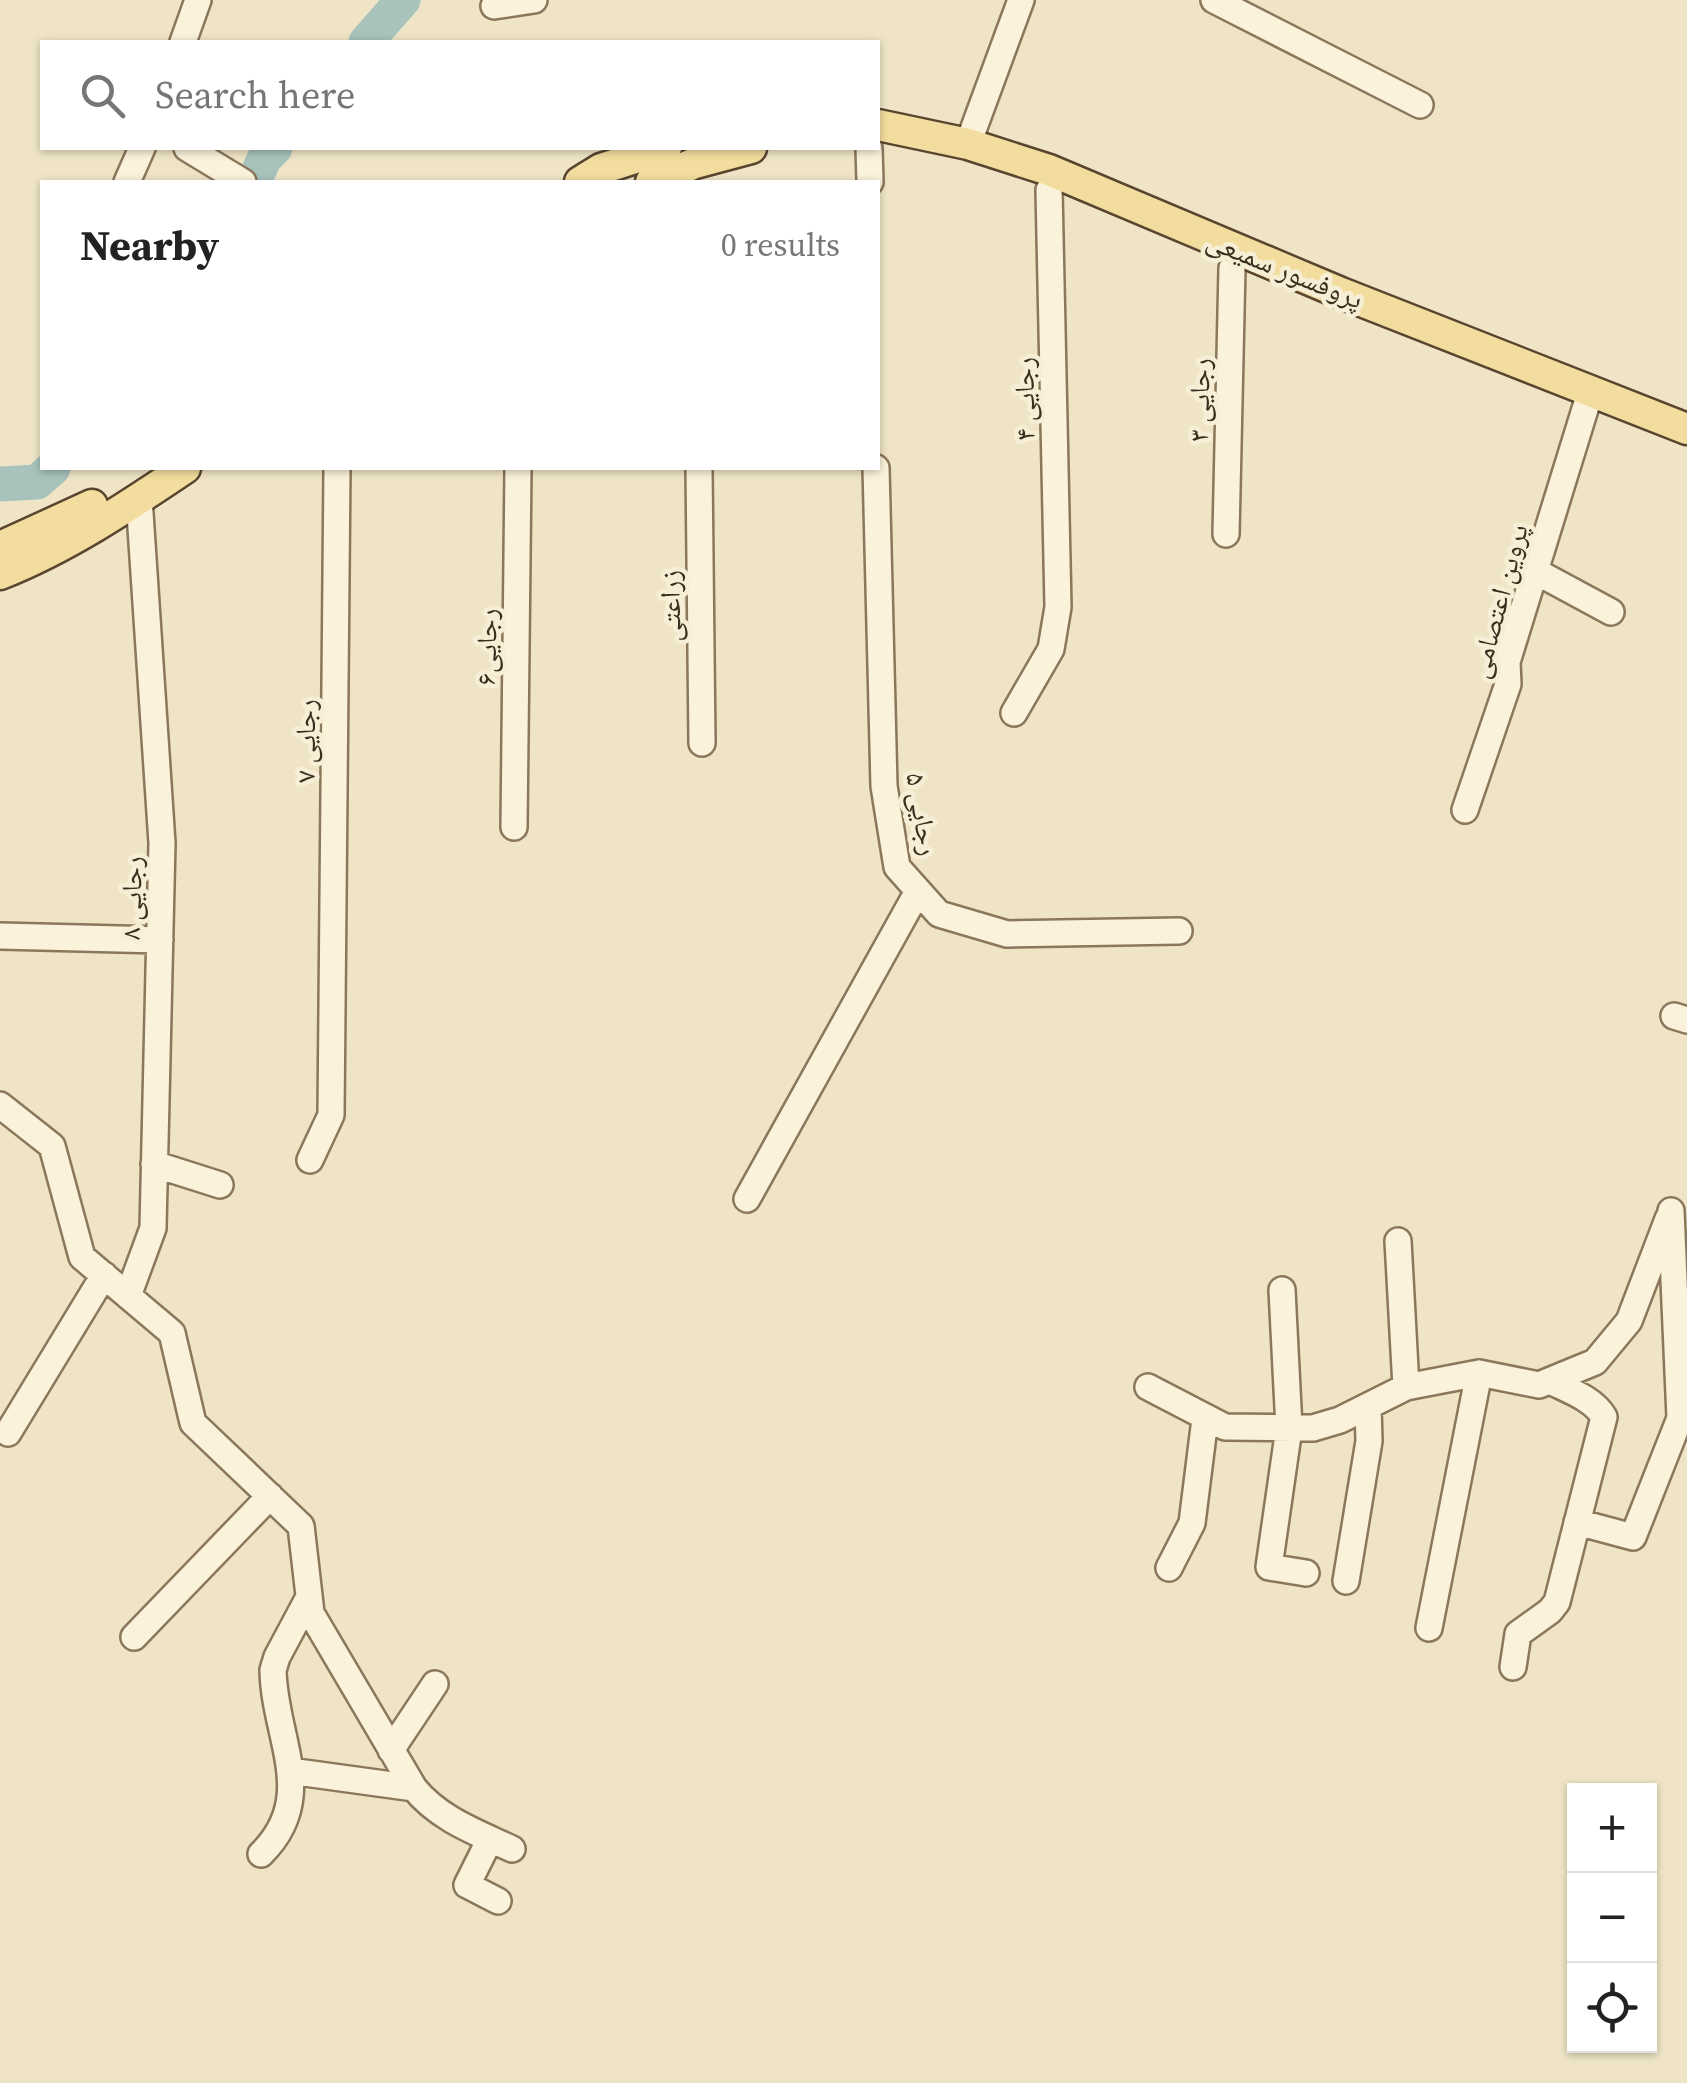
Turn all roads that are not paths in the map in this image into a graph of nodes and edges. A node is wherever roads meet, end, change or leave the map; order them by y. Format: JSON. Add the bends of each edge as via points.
{"nodes":[{"id":1,"x":198,"y":0,"type":"edge"},
{"id":2,"x":534,"y":0,"type":"edge"},
{"id":3,"x":1021,"y":0,"type":"edge"},
{"id":4,"x":1214,"y":0,"type":"edge"},
{"id":5,"x":494,"y":6,"type":"dead end"},
{"id":6,"x":183,"y":40,"type":"edge"},
{"id":7,"x":1420,"y":106,"type":"dead end"},
{"id":8,"x":880,"y":125,"type":"edge"},
{"id":9,"x":880,"y":143,"type":"edge"},
{"id":10,"x":968,"y":144,"type":"junction"},
{"id":11,"x":141,"y":150,"type":"edge"},
{"id":12,"x":660,"y":150,"type":"edge"},
{"id":13,"x":747,"y":150,"type":"edge"},
{"id":14,"x":869,"y":150,"type":"edge"},
{"id":15,"x":198,"y":153,"type":"edge"},
{"id":16,"x":695,"y":173,"type":"edge"},
{"id":17,"x":128,"y":180,"type":"edge"},
{"id":18,"x":240,"y":180,"type":"edge"},
{"id":19,"x":584,"y":180,"type":"edge"},
{"id":20,"x":660,"y":180,"type":"edge"},
{"id":21,"x":870,"y":180,"type":"edge"},
{"id":22,"x":1049,"y":190,"type":"junction"},
{"id":23,"x":1232,"y":268,"type":"junction"},
{"id":24,"x":1586,"y":406,"type":"junction"},
{"id":25,"x":1687,"y":429,"type":"edge"},
{"id":26,"x":1687,"y":447,"type":"edge"},
{"id":27,"x":146,"y":470,"type":"edge"},
{"id":28,"x":182,"y":470,"type":"edge"},
{"id":29,"x":336,"y":470,"type":"edge"},
{"id":30,"x":518,"y":470,"type":"edge"},
{"id":31,"x":699,"y":470,"type":"edge"},
{"id":32,"x":876,"y":470,"type":"edge"},
{"id":33,"x":139,"y":498,"type":"junction"},
{"id":34,"x":1226,"y":534,"type":"dead end"},
{"id":35,"x":0,"y":547,"type":"edge"},
{"id":36,"x":1535,"y":570,"type":"junction"},
{"id":37,"x":0,"y":574,"type":"edge"},
{"id":38,"x":1611,"y":612,"type":"dead end"},
{"id":39,"x":1014,"y":713,"type":"dead end"},
{"id":40,"x":702,"y":743,"type":"dead end"},
{"id":41,"x":1465,"y":810,"type":"dead end"},
{"id":42,"x":514,"y":827,"type":"dead end"},
{"id":43,"x":918,"y":891,"type":"junction"},
{"id":44,"x":1180,"y":931,"type":"dead end"},
{"id":45,"x":0,"y":936,"type":"edge"},
{"id":46,"x":160,"y":940,"type":"junction"},
{"id":47,"x":0,"y":1105,"type":"edge"},
{"id":48,"x":310,"y":1160,"type":"dead end"},
{"id":49,"x":154,"y":1164,"type":"junction"},
{"id":50,"x":220,"y":1185,"type":"dead end"},
{"id":51,"x":748,"y":1198,"type":"dead end"},
{"id":52,"x":1679,"y":1211,"type":"edge"},
{"id":53,"x":1398,"y":1241,"type":"dead end"},
{"id":54,"x":104,"y":1275,"type":"junction"},
{"id":55,"x":1282,"y":1290,"type":"dead end"},
{"id":56,"x":128,"y":1296,"type":"junction"},
{"id":57,"x":1479,"y":1373,"type":"junction"},
{"id":58,"x":1550,"y":1381,"type":"junction"},
{"id":59,"x":1148,"y":1387,"type":"dead end"},
{"id":60,"x":1406,"y":1387,"type":"junction"},
{"id":61,"x":1368,"y":1406,"type":"junction"},
{"id":62,"x":1206,"y":1419,"type":"junction"},
{"id":63,"x":1290,"y":1428,"type":"junction"},
{"id":64,"x":8,"y":1433,"type":"dead end"},
{"id":65,"x":270,"y":1496,"type":"junction"},
{"id":66,"x":1578,"y":1522,"type":"junction"},
{"id":67,"x":1170,"y":1568,"type":"dead end"},
{"id":68,"x":1306,"y":1573,"type":"dead end"},
{"id":69,"x":1346,"y":1581,"type":"dead end"},
{"id":70,"x":310,"y":1597,"type":"junction"},
{"id":71,"x":1429,"y":1628,"type":"dead end"},
{"id":72,"x":134,"y":1637,"type":"dead end"},
{"id":73,"x":1513,"y":1667,"type":"dead end"},
{"id":74,"x":436,"y":1684,"type":"dead end"},
{"id":75,"x":391,"y":1750,"type":"junction"},
{"id":76,"x":290,"y":1771,"type":"junction"},
{"id":77,"x":414,"y":1788,"type":"junction"},
{"id":78,"x":261,"y":1854,"type":"dead end"},
{"id":79,"x":498,"y":1901,"type":"dead end"}],
"edges":[{"from":1,"to":6,"type":"street"},
{"from":2,"to":5,"type":"street"},
{"from":3,"to":10,"type":"street"},
{"from":4,"to":7,"type":"street"},
{"from":8,"to":10,"type":"main road","name":"پروفسور سمیعی"},
{"from":9,"to":22,"type":"main road","name":"پروفسور سمیعی","via":[[962,160]]},
{"from":10,"to":25,"type":"main road","name":"پروفسور سمیعی","via":[[1049,170]]},
{"from":11,"to":17,"type":"street"},
{"from":12,"to":19,"type":"main road"},
{"from":13,"to":16,"type":"main road"},
{"from":14,"to":21,"type":"street"},
{"from":15,"to":18,"type":"street"},
{"from":16,"to":20,"type":"main road"},
{"from":22,"to":23,"type":"main road","name":"پروفسور سمیعی"},
{"from":22,"to":39,"type":"street","name":"رجایی ۴","via":[[1058,607],[1050,649]]},
{"from":23,"to":24,"type":"main road","name":"پروفسور سمیعی"},
{"from":23,"to":34,"type":"street","name":"رجایی ۳"},
{"from":24,"to":26,"type":"main road","name":"پروفسور سمیعی"},
{"from":24,"to":36,"type":"street","name":"پروین اعتصامی"},
{"from":27,"to":35,"type":"main road","via":[[84,511]]},
{"from":28,"to":33,"type":"main road"},
{"from":29,"to":48,"type":"street","name":"رجایی ۷","via":[[331,1115]]},
{"from":30,"to":42,"type":"street","name":"رجایی۶"},
{"from":31,"to":40,"type":"street","name":"زراعتی"},
{"from":32,"to":43,"type":"street","name":"رجایی ۵","via":[[884,786],[897,867]]},
{"from":33,"to":37,"type":"main road"},
{"from":33,"to":46,"type":"street","name":"رجایی ۸","via":[[162,842]]},
{"from":36,"to":38,"type":"street"},
{"from":36,"to":41,"type":"street","name":"پروین اعتصامی","via":[[1506,662],[1508,684]]},
{"from":43,"to":44,"type":"street","name":"رجایی ۵","via":[[939,914],[1007,934]]},
{"from":43,"to":51,"type":"street"},
{"from":45,"to":46,"type":"street"},
{"from":46,"to":49,"type":"street","name":"رجایی ۸"},
{"from":47,"to":54,"type":"street","via":[[52,1146],[82,1257]]},
{"from":49,"to":50,"type":"street"},
{"from":49,"to":56,"type":"street","name":"رجایی ۸","via":[[153,1228]]},
{"from":52,"to":58,"type":"street","via":[[1629,1321],[1595,1362]]},
{"from":52,"to":66,"type":"street","via":[[1680,1418],[1633,1536]]},
{"from":53,"to":60,"type":"street"},
{"from":54,"to":56,"type":"street"},
{"from":54,"to":64,"type":"street"},
{"from":55,"to":63,"type":"street"},
{"from":56,"to":65,"type":"street","via":[[172,1333],[193,1424]]},
{"from":57,"to":58,"type":"street","via":[[1539,1385]]},
{"from":57,"to":60,"type":"street"},
{"from":57,"to":71,"type":"street"},
{"from":58,"to":66,"type":"street","via":[[1604,1417]]},
{"from":59,"to":62,"type":"street"},
{"from":60,"to":61,"type":"street"},
{"from":61,"to":63,"type":"street","via":[[1326,1426]]},
{"from":61,"to":69,"type":"street"},
{"from":62,"to":63,"type":"street","via":[[1225,1428]]},
{"from":62,"to":67,"type":"street","via":[[1192,1523]]},
{"from":63,"to":68,"type":"street","via":[[1269,1568]]},
{"from":65,"to":70,"type":"street","via":[[301,1526]]},
{"from":65,"to":72,"type":"street"},
{"from":66,"to":73,"type":"street","via":[[1557,1602],[1518,1634]]},
{"from":70,"to":75,"type":"street","via":[[311,1613]]},
{"from":70,"to":76,"type":"street","via":[[273,1670]]},
{"from":74,"to":75,"type":"street"},
{"from":75,"to":77,"type":"street"},
{"from":76,"to":77,"type":"street"},
{"from":76,"to":78,"type":"street","via":[[284,1826]]},
{"from":77,"to":79,"type":"street","via":[[432,1808],[501,1844],[467,1886]]}]}
